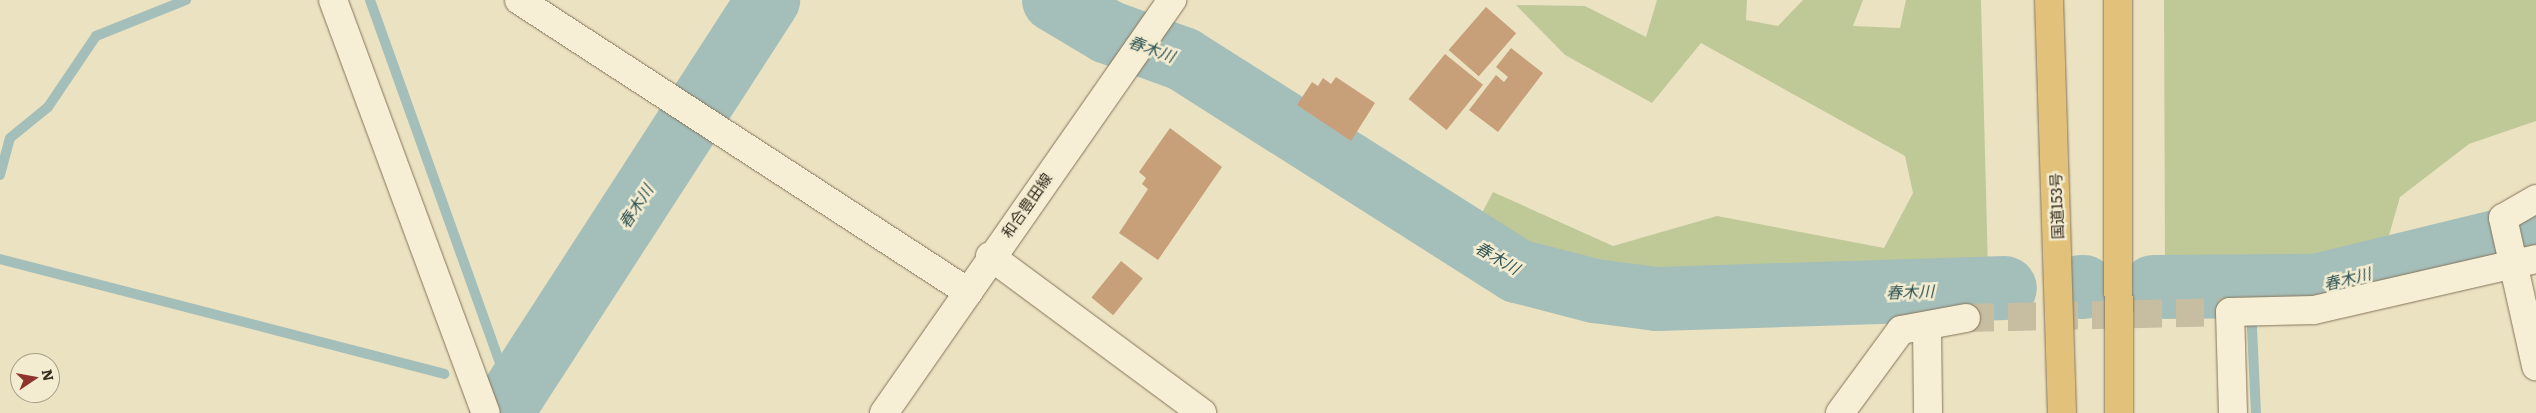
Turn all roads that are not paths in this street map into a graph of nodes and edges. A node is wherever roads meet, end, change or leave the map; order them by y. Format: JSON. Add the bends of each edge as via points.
{"nodes":[{"id":1,"x":333,"y":0,"type":"edge"},
{"id":2,"x":520,"y":0,"type":"edge"},
{"id":3,"x":1172,"y":0,"type":"edge"},
{"id":4,"x":2049,"y":0,"type":"edge"},
{"id":5,"x":2118,"y":0,"type":"edge"},
{"id":6,"x":2536,"y":199,"type":"edge"},
{"id":7,"x":990,"y":256,"type":"junction"},
{"id":8,"x":2525,"y":262,"type":"edge"},
{"id":9,"x":968,"y":292,"type":"junction"},
{"id":10,"x":1966,"y":318,"type":"tunnel mouth"},
{"id":11,"x":1927,"y":327,"type":"junction"},
{"id":12,"x":2536,"y":366,"type":"edge"},
{"id":13,"x":484,"y":405,"type":"edge"},
{"id":14,"x":884,"y":413,"type":"edge"},
{"id":15,"x":1202,"y":413,"type":"edge"},
{"id":16,"x":1840,"y":413,"type":"edge"},
{"id":17,"x":1928,"y":413,"type":"edge"},
{"id":18,"x":2062,"y":413,"type":"edge"},
{"id":19,"x":2119,"y":413,"type":"edge"},
{"id":20,"x":2233,"y":413,"type":"edge"}],
"edges":[{"from":1,"to":13,"type":"street"},
{"from":2,"to":9,"type":"street"},
{"from":3,"to":7,"type":"street","name":"和合豊田線"},
{"from":4,"to":18,"type":"highway","name":"国道153号"},
{"from":5,"to":19,"type":"highway"},
{"from":6,"to":8,"type":"street","via":[[2503,218]]},
{"from":7,"to":9,"type":"street","name":"和合豊田線"},
{"from":7,"to":15,"type":"street"},
{"from":8,"to":12,"type":"street"},
{"from":8,"to":20,"type":"street","via":[[2314,310],[2230,312]]},
{"from":9,"to":14,"type":"street","name":"和合豊田線"},
{"from":10,"to":11,"type":"street"},
{"from":11,"to":16,"type":"street","via":[[1901,330]]},
{"from":11,"to":17,"type":"street"}]}
